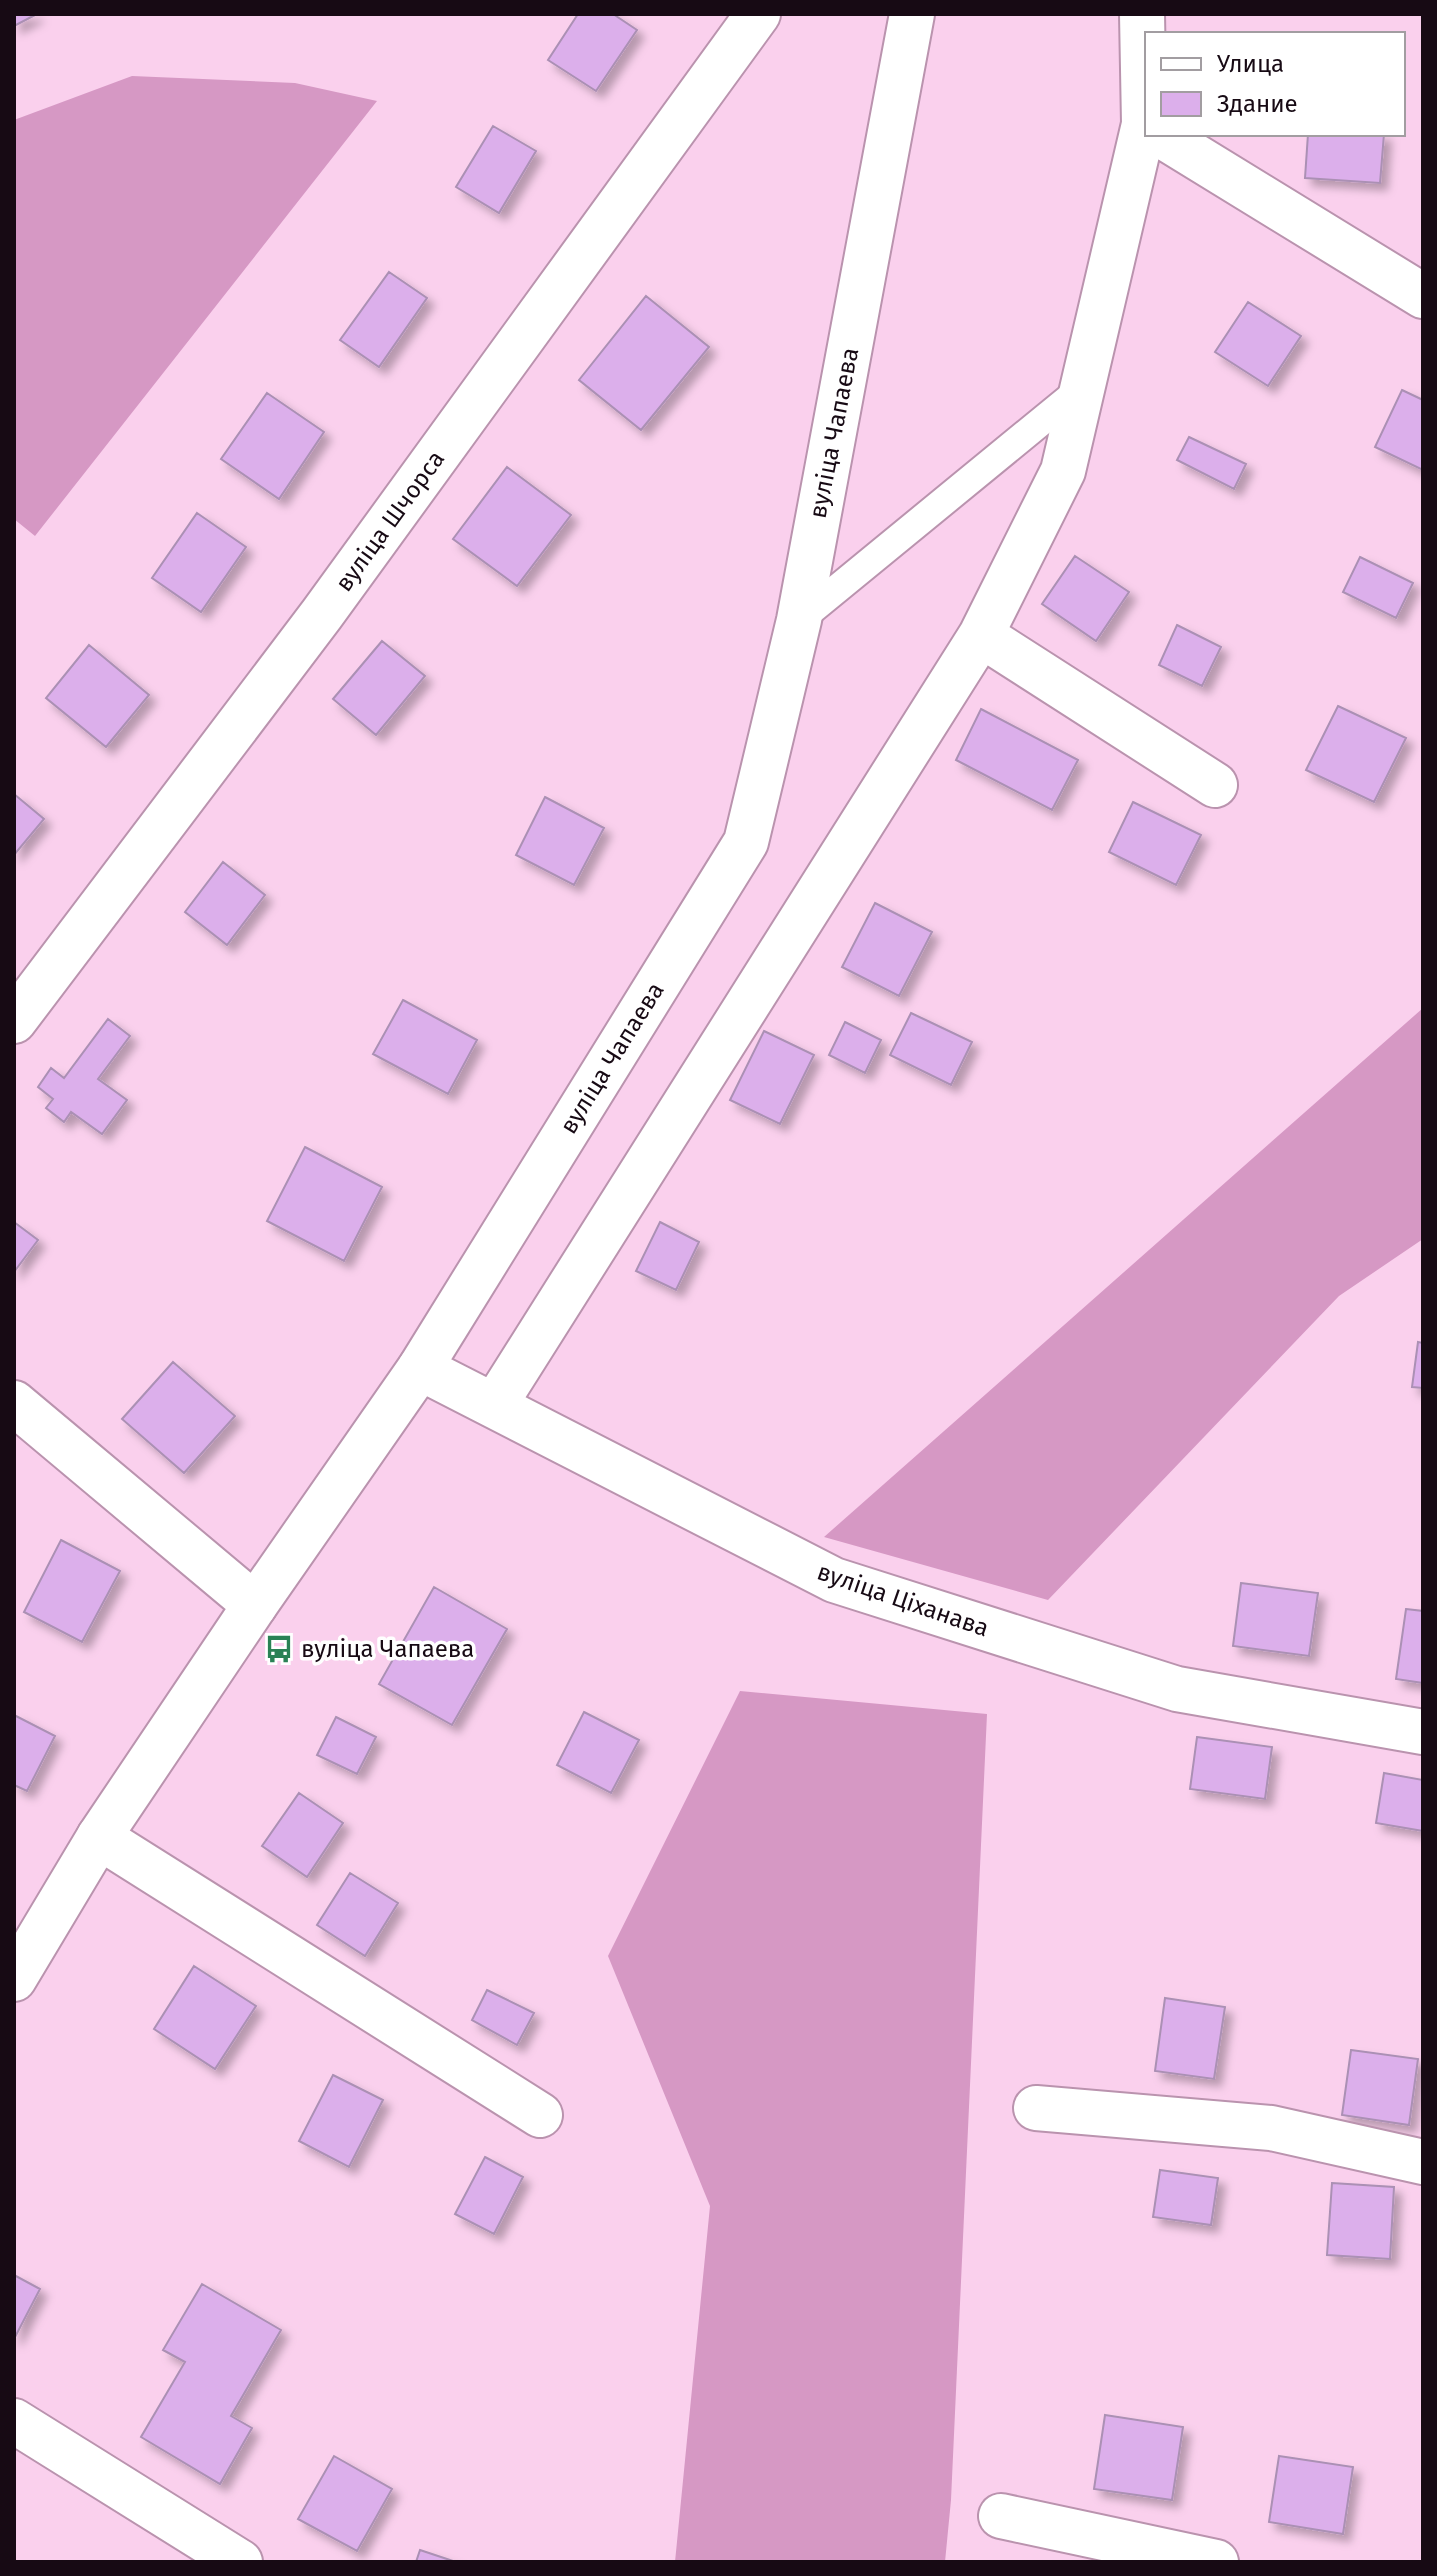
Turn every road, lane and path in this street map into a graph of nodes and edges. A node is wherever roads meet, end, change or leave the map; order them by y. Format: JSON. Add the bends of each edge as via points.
{"nodes":[{"id":1,"x":758,"y":14,"type":"edge"},
{"id":2,"x":912,"y":14,"type":"edge"},
{"id":3,"x":1142,"y":14,"type":"edge"},
{"id":4,"x":1145,"y":57,"type":"edge"},
{"id":5,"x":1148,"y":136,"type":"edge"},
{"id":6,"x":1163,"y":136,"type":"edge"},
{"id":7,"x":1423,"y":296,"type":"edge"},
{"id":8,"x":1082,"y":388,"type":"junction"},
{"id":9,"x":799,"y":620,"type":"junction"},
{"id":10,"x":981,"y":635,"type":"junction"},
{"id":11,"x":1215,"y":785,"type":"dead end"},
{"id":12,"x":14,"y":1021,"type":"edge"},
{"id":13,"x":420,"y":1368,"type":"junction"},
{"id":14,"x":14,"y":1403,"type":"edge"},
{"id":15,"x":494,"y":1406,"type":"junction"},
{"id":16,"x":255,"y":1605,"type":"junction"},
{"id":17,"x":1423,"y":1732,"type":"edge"},
{"id":18,"x":99,"y":1837,"type":"junction"},
{"id":19,"x":14,"y":1979,"type":"edge"},
{"id":20,"x":1036,"y":2108,"type":"dead end"},
{"id":21,"x":540,"y":2115,"type":"dead end"},
{"id":22,"x":1423,"y":2162,"type":"edge"},
{"id":23,"x":14,"y":2421,"type":"edge"},
{"id":24,"x":1001,"y":2516,"type":"dead end"},
{"id":25,"x":240,"y":2562,"type":"edge"},
{"id":26,"x":1216,"y":2562,"type":"edge"}],
"edges":[{"from":1,"to":12,"type":"street","name":"вуліца Шчорса","via":[[322,614]]},
{"from":2,"to":9,"type":"street","name":"вуліца Чапаева"},
{"from":3,"to":4,"type":"street"},
{"from":5,"to":8,"type":"street"},
{"from":6,"to":7,"type":"street"},
{"from":8,"to":9,"type":"lane"},
{"from":8,"to":10,"type":"street","via":[[1063,471]]},
{"from":9,"to":13,"type":"street","name":"вуліца Чапаева","via":[[746,842]]},
{"from":10,"to":11,"type":"street"},
{"from":10,"to":15,"type":"street"},
{"from":13,"to":15,"type":"street","name":"вуліца Ціханава"},
{"from":13,"to":16,"type":"street","name":"вуліца Чапаева"},
{"from":14,"to":16,"type":"street"},
{"from":15,"to":17,"type":"street","name":"вуліца Ціханава","via":[[834,1580],[1177,1689]]},
{"from":16,"to":18,"type":"street","name":"вуліца Чапаева"},
{"from":18,"to":19,"type":"street","name":"вуліца Чапаева"},
{"from":18,"to":21,"type":"street"},
{"from":20,"to":22,"type":"street","via":[[1271,2128]]},
{"from":23,"to":25,"type":"street"},
{"from":24,"to":26,"type":"street"}]}
